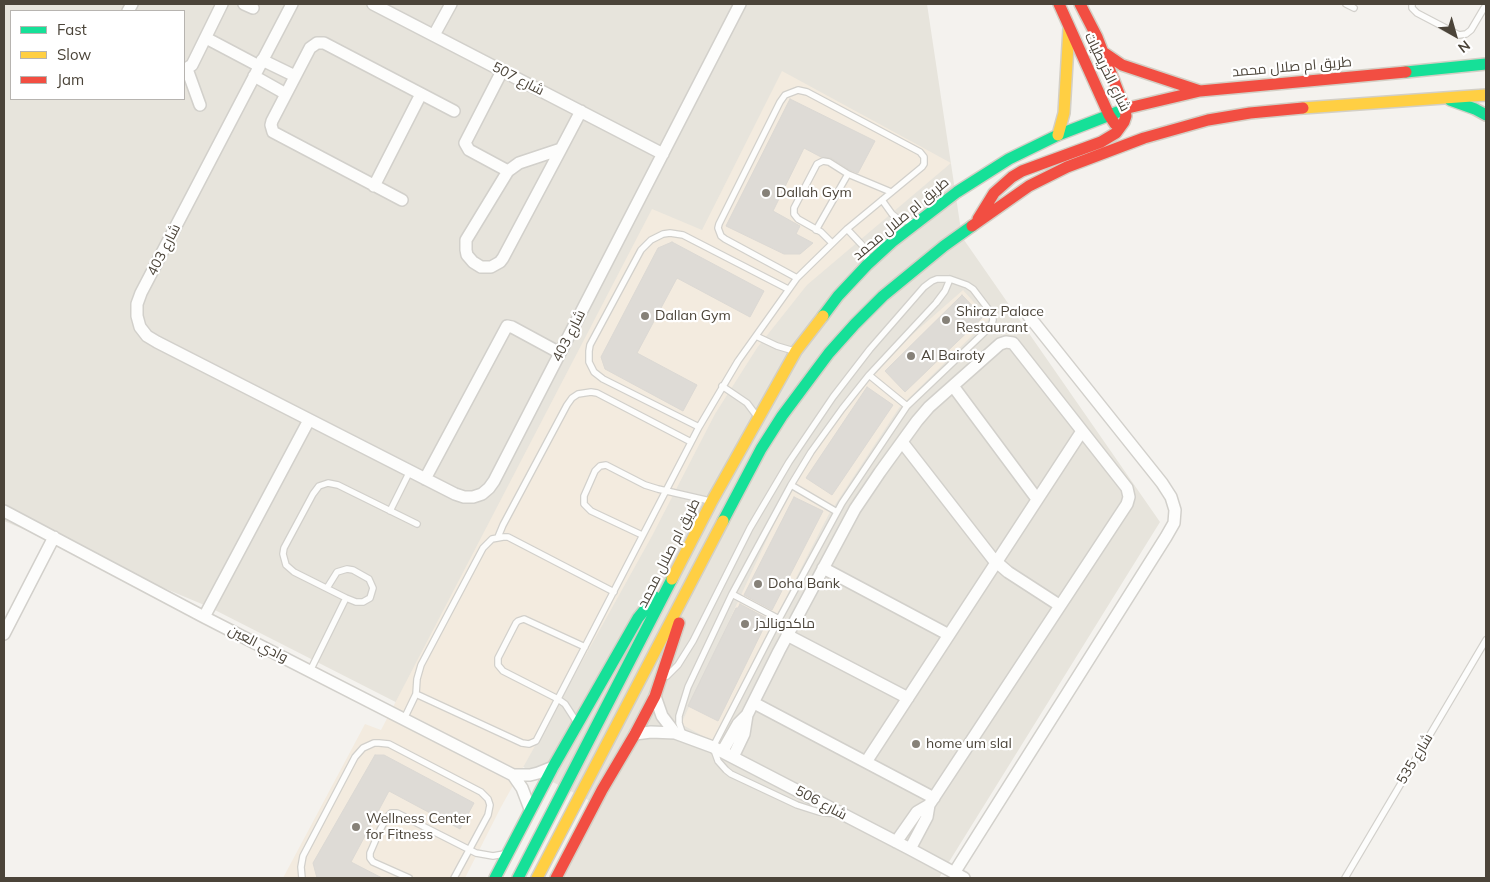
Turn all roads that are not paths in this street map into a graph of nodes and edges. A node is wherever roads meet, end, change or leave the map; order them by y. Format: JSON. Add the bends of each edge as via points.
{"nodes":[{"id":1,"x":222,"y":4,"type":"edge"},
{"id":2,"x":292,"y":4,"type":"edge"},
{"id":3,"x":373,"y":4,"type":"edge"},
{"id":4,"x":451,"y":4,"type":"edge"},
{"id":5,"x":740,"y":4,"type":"edge"},
{"id":6,"x":1059,"y":4,"type":"edge"},
{"id":7,"x":1080,"y":4,"type":"edge"},
{"id":8,"x":1346,"y":4,"type":"edge"},
{"id":9,"x":1412,"y":4,"type":"edge"},
{"id":10,"x":1354,"y":8,"type":"dead end"},
{"id":11,"x":1484,"y":8,"type":"dead end"},
{"id":12,"x":1069,"y":26,"type":"junction"},
{"id":13,"x":434,"y":36,"type":"junction"},
{"id":14,"x":206,"y":38,"type":"junction"},
{"id":15,"x":1103,"y":52,"type":"junction"},
{"id":16,"x":1486,"y":64,"type":"edge"},
{"id":17,"x":1470,"y":65,"type":"junction"},
{"id":18,"x":259,"y":67,"type":"junction"},
{"id":19,"x":185,"y":70,"type":"edge"},
{"id":20,"x":502,"y":71,"type":"junction"},
{"id":21,"x":1486,"y":72,"type":"edge"},
{"id":22,"x":295,"y":76,"type":"junction"},
{"id":23,"x":1200,"y":91,"type":"junction"},
{"id":24,"x":286,"y":94,"type":"junction"},
{"id":25,"x":420,"y":94,"type":"junction"},
{"id":26,"x":1486,"y":95,"type":"edge"},
{"id":27,"x":1443,"y":98,"type":"junction"},
{"id":28,"x":200,"y":105,"type":"dead end"},
{"id":29,"x":1125,"y":109,"type":"junction"},
{"id":30,"x":454,"y":111,"type":"dead end"},
{"id":31,"x":581,"y":111,"type":"junction"},
{"id":32,"x":1108,"y":115,"type":"junction"},
{"id":33,"x":1486,"y":115,"type":"edge"},
{"id":34,"x":1121,"y":128,"type":"junction"},
{"id":35,"x":1058,"y":135,"type":"junction"},
{"id":36,"x":1144,"y":138,"type":"junction"},
{"id":37,"x":561,"y":149,"type":"junction"},
{"id":38,"x":663,"y":154,"type":"junction"},
{"id":39,"x":508,"y":171,"type":"junction"},
{"id":40,"x":848,"y":174,"type":"junction"},
{"id":41,"x":374,"y":186,"type":"junction"},
{"id":42,"x":891,"y":192,"type":"junction"},
{"id":43,"x":402,"y":200,"type":"dead end"},
{"id":44,"x":882,"y":200,"type":"junction"},
{"id":45,"x":919,"y":221,"type":"junction"},
{"id":46,"x":976,"y":223,"type":"junction"},
{"id":47,"x":847,"y":229,"type":"junction"},
{"id":48,"x":816,"y":230,"type":"junction"},
{"id":49,"x":832,"y":243,"type":"junction"},
{"id":50,"x":867,"y":265,"type":"junction"},
{"id":51,"x":797,"y":278,"type":"junction"},
{"id":52,"x":950,"y":280,"type":"junction"},
{"id":53,"x":788,"y":289,"type":"junction"},
{"id":54,"x":1028,"y":315,"type":"dead end"},
{"id":55,"x":756,"y":336,"type":"junction"},
{"id":56,"x":796,"y":351,"type":"junction"},
{"id":57,"x":560,"y":352,"type":"junction"},
{"id":58,"x":869,"y":375,"type":"junction"},
{"id":59,"x":722,"y":386,"type":"junction"},
{"id":60,"x":953,"y":386,"type":"junction"},
{"id":61,"x":907,"y":406,"type":"junction"},
{"id":62,"x":758,"y":417,"type":"junction"},
{"id":63,"x":309,"y":420,"type":"junction"},
{"id":64,"x":698,"y":427,"type":"junction"},
{"id":65,"x":1082,"y":431,"type":"junction"},
{"id":66,"x":691,"y":442,"type":"junction"},
{"id":67,"x":902,"y":442,"type":"junction"},
{"id":68,"x":410,"y":471,"type":"junction"},
{"id":69,"x":425,"y":479,"type":"junction"},
{"id":70,"x":791,"y":485,"type":"junction"},
{"id":71,"x":665,"y":491,"type":"junction"},
{"id":72,"x":1038,"y":499,"type":"junction"},
{"id":73,"x":712,"y":502,"type":"junction"},
{"id":74,"x":4,"y":511,"type":"edge"},
{"id":75,"x":390,"y":511,"type":"junction"},
{"id":76,"x":836,"y":512,"type":"junction"},
{"id":77,"x":417,"y":524,"type":"dead end"},
{"id":78,"x":642,"y":536,"type":"junction"},
{"id":79,"x":54,"y":537,"type":"junction"},
{"id":80,"x":498,"y":537,"type":"junction"},
{"id":81,"x":997,"y":562,"type":"junction"},
{"id":82,"x":823,"y":568,"type":"junction"},
{"id":83,"x":668,"y":586,"type":"junction"},
{"id":84,"x":327,"y":588,"type":"junction"},
{"id":85,"x":614,"y":592,"type":"junction"},
{"id":86,"x":685,"y":594,"type":"junction"},
{"id":87,"x":732,"y":594,"type":"junction"},
{"id":88,"x":346,"y":598,"type":"junction"},
{"id":89,"x":1059,"y":605,"type":"junction"},
{"id":90,"x":204,"y":617,"type":"junction"},
{"id":91,"x":779,"y":619,"type":"junction"},
{"id":92,"x":4,"y":634,"type":"edge"},
{"id":93,"x":787,"y":635,"type":"junction"},
{"id":94,"x":949,"y":635,"type":"junction"},
{"id":95,"x":1486,"y":640,"type":"edge"},
{"id":96,"x":585,"y":647,"type":"junction"},
{"id":97,"x":310,"y":671,"type":"junction"},
{"id":98,"x":656,"y":690,"type":"junction"},
{"id":99,"x":416,"y":694,"type":"junction"},
{"id":100,"x":908,"y":698,"type":"junction"},
{"id":101,"x":558,"y":699,"type":"junction"},
{"id":102,"x":754,"y":703,"type":"junction"},
{"id":103,"x":747,"y":715,"type":"junction"},
{"id":104,"x":404,"y":719,"type":"junction"},
{"id":105,"x":578,"y":724,"type":"junction"},
{"id":106,"x":635,"y":734,"type":"junction"},
{"id":107,"x":679,"y":734,"type":"junction"},
{"id":108,"x":718,"y":749,"type":"junction"},
{"id":109,"x":733,"y":757,"type":"junction"},
{"id":110,"x":866,"y":762,"type":"junction"},
{"id":111,"x":553,"y":767,"type":"junction"},
{"id":112,"x":513,"y":775,"type":"junction"},
{"id":113,"x":931,"y":802,"type":"junction"},
{"id":114,"x":530,"y":809,"type":"junction"},
{"id":115,"x":842,"y":814,"type":"junction"},
{"id":116,"x":896,"y":842,"type":"junction"},
{"id":117,"x":910,"y":849,"type":"junction"},
{"id":118,"x":470,"y":850,"type":"junction"},
{"id":119,"x":508,"y":852,"type":"junction"},
{"id":120,"x":959,"y":876,"type":"edge"},
{"id":121,"x":519,"y":877,"type":"edge"},
{"id":122,"x":302,"y":878,"type":"edge"},
{"id":123,"x":409,"y":878,"type":"edge"},
{"id":124,"x":454,"y":878,"type":"edge"},
{"id":125,"x":495,"y":878,"type":"edge"},
{"id":126,"x":537,"y":878,"type":"edge"},
{"id":127,"x":556,"y":878,"type":"edge"},
{"id":128,"x":1345,"y":878,"type":"edge"}],
"edges":[{"from":1,"to":14,"type":"street"},
{"from":2,"to":18,"type":"street","name":"شارع 403"},
{"from":3,"to":13,"type":"street","name":"شارع 507"},
{"from":4,"to":13,"type":"street"},
{"from":5,"to":38,"type":"street","name":"شارع 403"},
{"from":6,"to":12,"type":"street","name":"شارع الخريطيات"},
{"from":7,"to":15,"type":"street","name":"شارع الخريطيات"},
{"from":8,"to":10,"type":"lane"},
{"from":9,"to":11,"type":"lane","via":[[1417,13],[1459,35],[1471,30]]},
{"from":12,"to":32,"type":"street","name":"شارع الخريطيات"},
{"from":12,"to":35,"type":"street","via":[[1064,113]]},
{"from":13,"to":20,"type":"street","name":"شارع 507"},
{"from":14,"to":18,"type":"street"},
{"from":14,"to":19,"type":"street","via":[[192,65]]},
{"from":15,"to":23,"type":"street","via":[[1122,65]]},
{"from":15,"to":29,"type":"street","name":"شارع الخريطيات"},
{"from":16,"to":17,"type":"street","name":"طريق ام صلال محمد"},
{"from":17,"to":21,"type":"street"},
{"from":17,"to":23,"type":"street","name":"طريق ام صلال محمد"},
{"from":18,"to":22,"type":"street"},
{"from":18,"to":24,"type":"street"},
{"from":18,"to":63,"type":"street","name":"شارع 403","via":[[141,293],[136,316],[140,327],[156,342]]},
{"from":19,"to":28,"type":"street"},
{"from":20,"to":31,"type":"street","name":"شارع 507"},
{"from":20,"to":39,"type":"street","via":[[465,143],[469,150]]},
{"from":22,"to":24,"type":"street"},
{"from":22,"to":25,"type":"street","via":[[313,45],[324,43]]},
{"from":23,"to":29,"type":"street","name":"طريق ام صلال محمد"},
{"from":24,"to":41,"type":"street","via":[[271,125],[273,132]]},
{"from":25,"to":30,"type":"street"},
{"from":25,"to":41,"type":"street"},
{"from":26,"to":27,"type":"street"},
{"from":27,"to":33,"type":"street"},
{"from":27,"to":36,"type":"street","via":[[1250,113],[1208,120]]},
{"from":29,"to":32,"type":"street","name":"طريق ام صلال محمد"},
{"from":29,"to":34,"type":"street"},
{"from":31,"to":37,"type":"street"},
{"from":31,"to":38,"type":"street","name":"شارع 507"},
{"from":32,"to":34,"type":"street","name":"شارع الخريطيات"},
{"from":32,"to":35,"type":"street","name":"طريق ام صلال محمد"},
{"from":34,"to":36,"type":"street","name":"شارع الخريطيات"},
{"from":34,"to":46,"type":"street","via":[[1101,142],[1012,177],[991,198]]},
{"from":35,"to":45,"type":"street","name":"طريق ام صلال محمد","via":[[991,170]]},
{"from":36,"to":46,"type":"street","via":[[1048,176]]},
{"from":37,"to":39,"type":"street"},
{"from":37,"to":39,"type":"street","via":[[503,258],[491,267],[482,267],[470,259],[466,240]]},
{"from":38,"to":57,"type":"street","name":"شارع 403"},
{"from":40,"to":42,"type":"lane"},
{"from":40,"to":48,"type":"lane"},
{"from":40,"to":48,"type":"lane","via":[[826,161],[815,166],[793,211],[795,217]]},
{"from":41,"to":43,"type":"street"},
{"from":42,"to":44,"type":"lane"},
{"from":42,"to":51,"type":"lane","via":[[922,166],[923,154],[807,92],[798,90],[786,95],[718,228],[724,239]]},
{"from":44,"to":45,"type":"lane","via":[[897,218],[907,222]]},
{"from":44,"to":47,"type":"lane"},
{"from":45,"to":50,"type":"street","name":"طريق ام صلال محمد"},
{"from":46,"to":86,"type":"street","via":[[883,296],[805,384],[762,449]]},
{"from":47,"to":49,"type":"lane"},
{"from":47,"to":50,"type":"lane","via":[[863,246]]},
{"from":48,"to":49,"type":"lane"},
{"from":49,"to":51,"type":"lane"},
{"from":50,"to":56,"type":"street","name":"طريق ام صلال محمد"},
{"from":51,"to":53,"type":"lane"},
{"from":52,"to":58,"type":"lane","via":[[936,304]]},
{"from":52,"to":61,"type":"lane","via":[[973,289],[992,314],[991,326]]},
{"from":52,"to":98,"type":"lane","via":[[937,279],[924,286],[832,396],[770,494],[686,653]]},
{"from":53,"to":55,"type":"lane"},
{"from":53,"to":64,"type":"lane","via":[[683,235],[663,234],[641,250],[590,345],[589,362],[602,380]]},
{"from":54,"to":120,"type":"street","via":[[1162,483],[1175,510],[1174,523]]},
{"from":55,"to":56,"type":"lane"},
{"from":55,"to":59,"type":"lane"},
{"from":56,"to":62,"type":"street","name":"طريق ام صلال محمد"},
{"from":57,"to":69,"type":"street","name":"شارع 403","via":[[489,488],[482,494],[464,497]]},
{"from":57,"to":69,"type":"street","via":[[507,326]]},
{"from":58,"to":61,"type":"lane"},
{"from":58,"to":70,"type":"lane","via":[[816,445]]},
{"from":59,"to":62,"type":"lane","via":[[747,403]]},
{"from":59,"to":64,"type":"lane"},
{"from":60,"to":65,"type":"street","via":[[1000,344],[1010,342]]},
{"from":60,"to":67,"type":"street","via":[[928,407]]},
{"from":60,"to":72,"type":"street"},
{"from":61,"to":76,"type":"lane"},
{"from":62,"to":73,"type":"street","name":"طريق ام صلال محمد"},
{"from":63,"to":68,"type":"street","name":"شارع 403"},
{"from":63,"to":90,"type":"street"},
{"from":64,"to":66,"type":"lane"},
{"from":65,"to":72,"type":"street"},
{"from":65,"to":89,"type":"street","via":[[1127,488],[1129,498]]},
{"from":66,"to":71,"type":"lane"},
{"from":66,"to":80,"type":"lane","via":[[597,393],[578,394],[566,405]]},
{"from":67,"to":81,"type":"street"},
{"from":67,"to":82,"type":"street","via":[[855,509]]},
{"from":68,"to":69,"type":"street","name":"شارع 403"},
{"from":68,"to":75,"type":"lane"},
{"from":70,"to":76,"type":"lane"},
{"from":70,"to":87,"type":"lane"},
{"from":71,"to":73,"type":"lane"},
{"from":71,"to":78,"type":"lane"},
{"from":71,"to":78,"type":"lane","via":[[606,465],[596,471],[584,496],[584,504]]},
{"from":72,"to":81,"type":"street"},
{"from":73,"to":83,"type":"street","name":"طريق ام صلال محمد"},
{"from":74,"to":79,"type":"street","name":"وادي العين"},
{"from":75,"to":77,"type":"lane"},
{"from":75,"to":84,"type":"lane","via":[[333,483],[315,489],[283,554],[290,569]]},
{"from":76,"to":91,"type":"lane"},
{"from":78,"to":85,"type":"lane"},
{"from":79,"to":90,"type":"street","name":"وادي العين"},
{"from":79,"to":92,"type":"street"},
{"from":80,"to":85,"type":"lane","via":[[508,537]]},
{"from":80,"to":99,"type":"lane","via":[[483,548],[421,665]]},
{"from":81,"to":89,"type":"street"},
{"from":81,"to":94,"type":"street"},
{"from":82,"to":93,"type":"street"},
{"from":82,"to":94,"type":"street"},
{"from":83,"to":105,"type":"street","via":[[638,618]]},
{"from":83,"to":121,"type":"street","name":"طريق ام صلال محمد"},
{"from":84,"to":88,"type":"lane"},
{"from":84,"to":88,"type":"lane","via":[[343,569],[353,570],[373,585],[367,601],[356,602]]},
{"from":85,"to":96,"type":"lane"},
{"from":86,"to":98,"type":"street","via":[[681,618]]},
{"from":86,"to":126,"type":"street"},
{"from":87,"to":91,"type":"lane"},
{"from":87,"to":107,"type":"lane","via":[[683,701]]},
{"from":88,"to":97,"type":"lane"},
{"from":89,"to":113,"type":"street"},
{"from":90,"to":97,"type":"street","name":"وادي العين"},
{"from":91,"to":108,"type":"lane"},
{"from":93,"to":100,"type":"street"},
{"from":93,"to":102,"type":"street"},
{"from":94,"to":100,"type":"street"},
{"from":95,"to":128,"type":"lane","name":"شارع 535"},
{"from":96,"to":101,"type":"lane"},
{"from":96,"to":101,"type":"lane","via":[[524,619],[518,620],[499,654],[497,662],[500,669]]},
{"from":97,"to":104,"type":"street","name":"وادي العين"},
{"from":98,"to":106,"type":"street"},
{"from":98,"to":107,"type":"street","via":[[662,716]]},
{"from":99,"to":101,"type":"lane","via":[[529,744],[538,737]]},
{"from":99,"to":104,"type":"lane"},
{"from":100,"to":110,"type":"street"},
{"from":101,"to":105,"type":"lane"},
{"from":102,"to":103,"type":"street"},
{"from":102,"to":110,"type":"street"},
{"from":103,"to":108,"type":"street"},
{"from":103,"to":109,"type":"street","via":[[744,734]]},
{"from":104,"to":112,"type":"street","name":"وادي العين"},
{"from":105,"to":111,"type":"street"},
{"from":106,"to":107,"type":"street","name":"شارع 506"},
{"from":106,"to":127,"type":"street"},
{"from":107,"to":108,"type":"street","name":"شارع 506"},
{"from":108,"to":109,"type":"street","name":"شارع 506"},
{"from":108,"to":115,"type":"lane","via":[[718,761],[731,774],[797,806]]},
{"from":109,"to":115,"type":"street","name":"شارع 506"},
{"from":110,"to":113,"type":"street"},
{"from":111,"to":112,"type":"street","name":"وادي العين","via":[[538,774]]},
{"from":111,"to":114,"type":"street"},
{"from":112,"to":114,"type":"street"},
{"from":113,"to":116,"type":"street","via":[[917,812]]},
{"from":113,"to":117,"type":"street"},
{"from":114,"to":119,"type":"street"},
{"from":115,"to":116,"type":"street","name":"شارع 506"},
{"from":116,"to":117,"type":"street","name":"شارع 506"},
{"from":117,"to":120,"type":"street","name":"شارع 506"},
{"from":118,"to":119,"type":"lane","via":[[493,856]]},
{"from":118,"to":122,"type":"lane","via":[[490,810],[485,795],[389,744],[374,743],[355,756],[303,856]]},
{"from":118,"to":123,"type":"lane","via":[[397,813],[391,813],[380,830],[370,858]]},
{"from":118,"to":124,"type":"lane"},
{"from":119,"to":125,"type":"street"}]}
